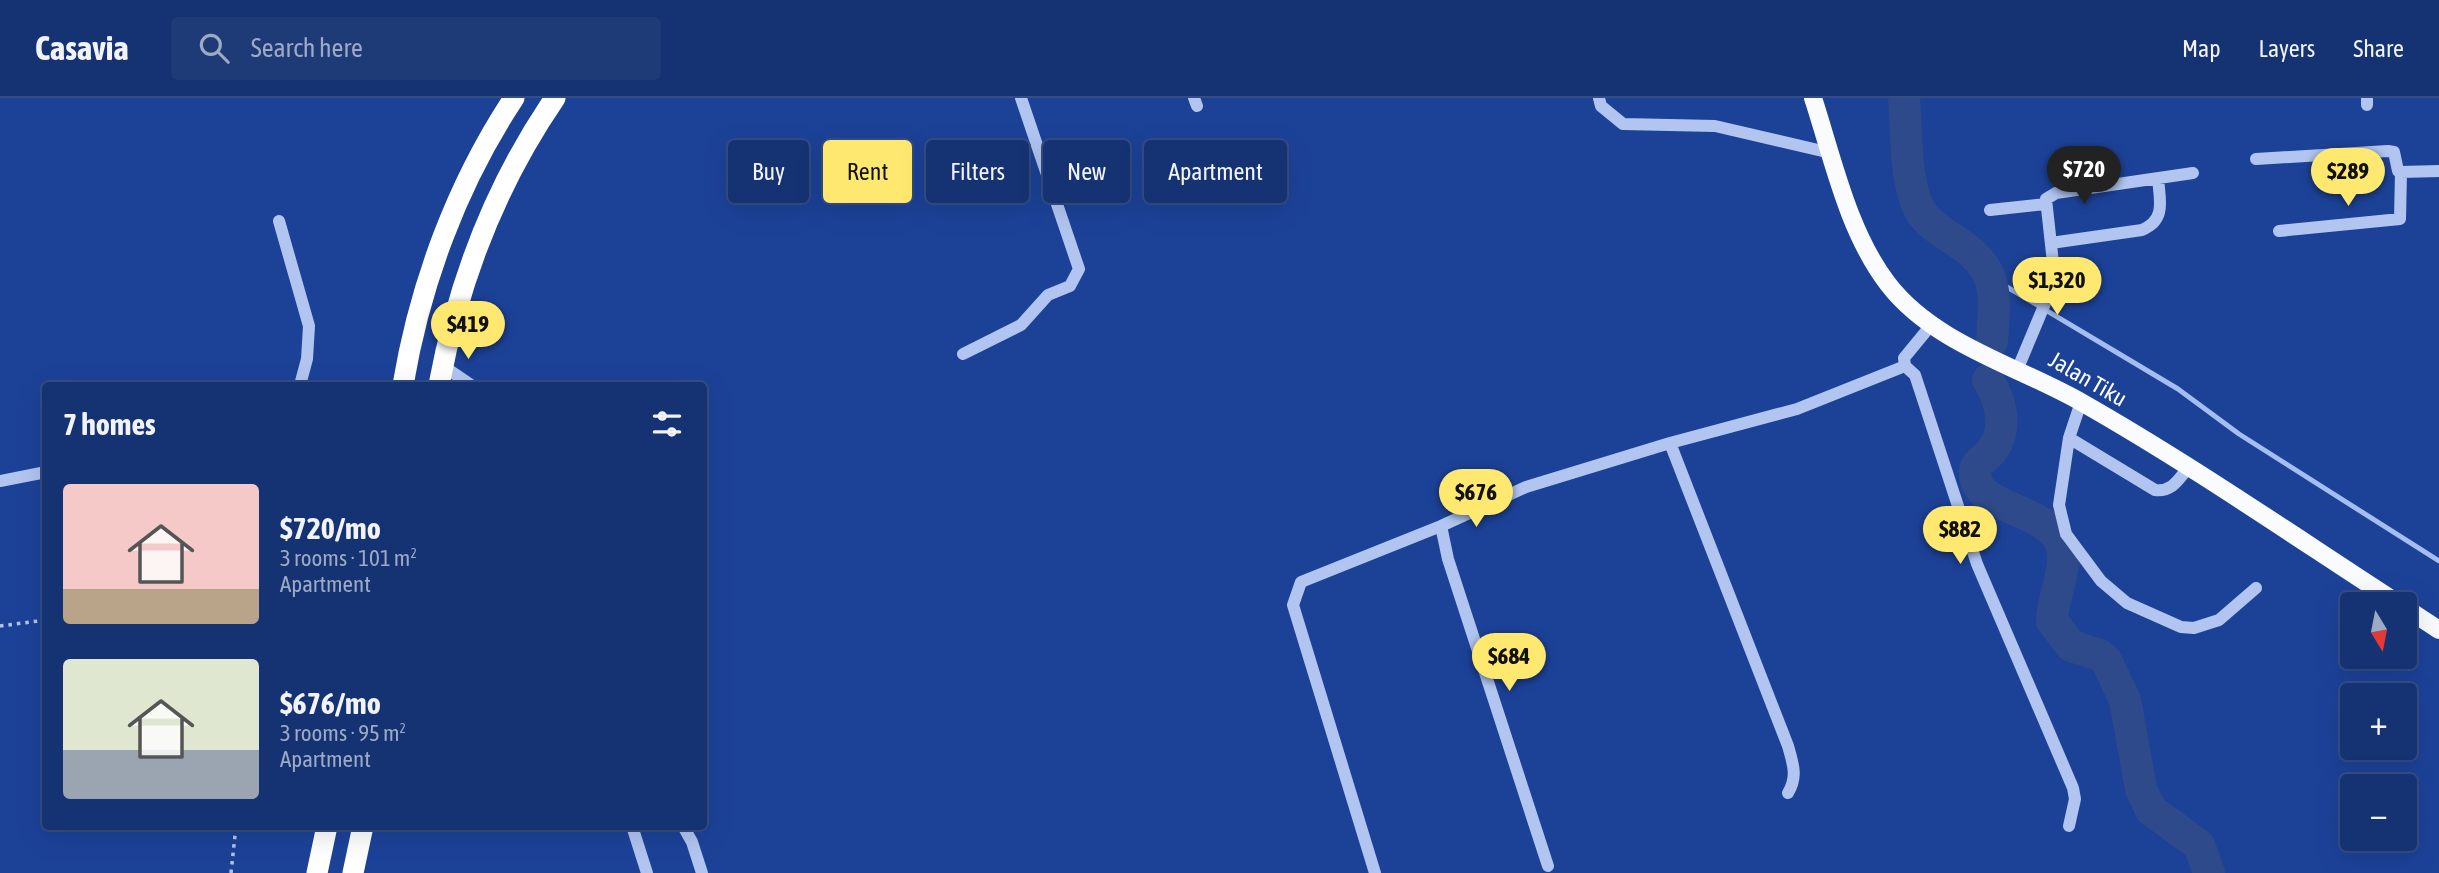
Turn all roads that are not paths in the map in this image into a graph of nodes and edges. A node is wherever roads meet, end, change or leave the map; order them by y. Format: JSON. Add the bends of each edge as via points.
{"nodes":[{"id":1,"x":514,"y":98,"type":"edge"},
{"id":2,"x":555,"y":98,"type":"edge"},
{"id":3,"x":1021,"y":98,"type":"edge"},
{"id":4,"x":1599,"y":98,"type":"edge"},
{"id":5,"x":1814,"y":98,"type":"edge"},
{"id":6,"x":1831,"y":153,"type":"junction"},
{"id":7,"x":2256,"y":159,"type":"dead end"},
{"id":8,"x":2439,"y":171,"type":"edge"},
{"id":9,"x":2401,"y":172,"type":"junction"},
{"id":10,"x":2193,"y":173,"type":"dead end"},
{"id":11,"x":2158,"y":179,"type":"junction"},
{"id":12,"x":2045,"y":204,"type":"junction"},
{"id":13,"x":1990,"y":210,"type":"dead end"},
{"id":14,"x":279,"y":220,"type":"dead end"},
{"id":15,"x":2279,"y":231,"type":"dead end"},
{"id":16,"x":2051,"y":243,"type":"junction"},
{"id":17,"x":1932,"y":324,"type":"junction"},
{"id":18,"x":963,"y":354,"type":"dead end"},
{"id":19,"x":1905,"y":366,"type":"junction"},
{"id":20,"x":2018,"y":368,"type":"junction"},
{"id":21,"x":441,"y":376,"type":"edge"},
{"id":22,"x":301,"y":382,"type":"edge"},
{"id":23,"x":403,"y":382,"type":"edge"},
{"id":24,"x":461,"y":382,"type":"edge"},
{"id":25,"x":2081,"y":402,"type":"junction"},
{"id":26,"x":2069,"y":438,"type":"junction"},
{"id":27,"x":1670,"y":443,"type":"junction"},
{"id":28,"x":2188,"y":468,"type":"junction"},
{"id":29,"x":42,"y":473,"type":"edge"},
{"id":30,"x":0,"y":481,"type":"edge"},
{"id":31,"x":1441,"y":526,"type":"junction"},
{"id":32,"x":2256,"y":589,"type":"dead end"},
{"id":33,"x":2380,"y":592,"type":"edge"},
{"id":34,"x":2417,"y":616,"type":"edge"},
{"id":35,"x":2439,"y":630,"type":"edge"},
{"id":36,"x":1788,"y":793,"type":"dead end"},
{"id":37,"x":2070,"y":826,"type":"dead end"},
{"id":38,"x":326,"y":830,"type":"edge"},
{"id":39,"x":362,"y":830,"type":"edge"},
{"id":40,"x":633,"y":830,"type":"edge"},
{"id":41,"x":685,"y":830,"type":"edge"},
{"id":42,"x":1548,"y":866,"type":"dead end"},
{"id":43,"x":317,"y":873,"type":"edge"},
{"id":44,"x":353,"y":873,"type":"edge"},
{"id":45,"x":647,"y":873,"type":"edge"},
{"id":46,"x":702,"y":873,"type":"edge"},
{"id":47,"x":1375,"y":873,"type":"edge"}],
"edges":[{"from":1,"to":23,"type":"highway","via":[[485,145],[448,223]]},
{"from":2,"to":21,"type":"highway","via":[[512,169],[482,231]]},
{"from":3,"to":18,"type":"street","via":[[1079,269],[1070,286],[1048,295],[1021,325]]},
{"from":4,"to":6,"type":"street","via":[[1601,106],[1623,124],[1715,126]]},
{"from":5,"to":6,"type":"main road","name":"Jalan Tiku"},
{"from":6,"to":17,"type":"main road","name":"Jalan Tiku","via":[[1870,258],[1889,285]]},
{"from":7,"to":9,"type":"street","via":[[2388,151],[2394,152]]},
{"from":8,"to":9,"type":"street"},
{"from":9,"to":15,"type":"street","via":[[2400,219]]},
{"from":10,"to":11,"type":"street"},
{"from":11,"to":12,"type":"street","via":[[2056,193],[2049,195]]},
{"from":11,"to":16,"type":"street","via":[[2160,217],[2153,225]]},
{"from":12,"to":13,"type":"street"},
{"from":12,"to":16,"type":"street"},
{"from":14,"to":22,"type":"street","via":[[309,326]]},
{"from":16,"to":20,"type":"street","via":[[2054,272],[2049,294]]},
{"from":17,"to":19,"type":"street","via":[[1905,358]]},
{"from":17,"to":20,"type":"main road","name":"Jalan Tiku"},
{"from":19,"to":27,"type":"street","via":[[1797,409]]},
{"from":19,"to":37,"type":"street","via":[[1914,375],[1982,577],[2073,788]]},
{"from":20,"to":25,"type":"main road","name":"Jalan Tiku"},
{"from":21,"to":24,"type":"street"},
{"from":25,"to":26,"type":"street"},
{"from":25,"to":28,"type":"main road","name":"Jalan Tiku"},
{"from":26,"to":28,"type":"street","via":[[2155,490],[2172,488]]},
{"from":26,"to":32,"type":"street","via":[[2059,494],[2060,520],[2113,592],[2127,603],[2194,628],[2218,620]]},
{"from":27,"to":31,"type":"street","via":[[1526,487]]},
{"from":27,"to":36,"type":"street","via":[[1787,747],[1795,771]]},
{"from":28,"to":33,"type":"main road","name":"Jalan Tiku"},
{"from":29,"to":30,"type":"street"},
{"from":31,"to":42,"type":"street"},
{"from":31,"to":47,"type":"street","via":[[1301,582],[1293,606]]},
{"from":34,"to":35,"type":"main road"},
{"from":38,"to":43,"type":"highway"},
{"from":39,"to":44,"type":"highway"},
{"from":40,"to":45,"type":"street"},
{"from":41,"to":46,"type":"street"}]}
